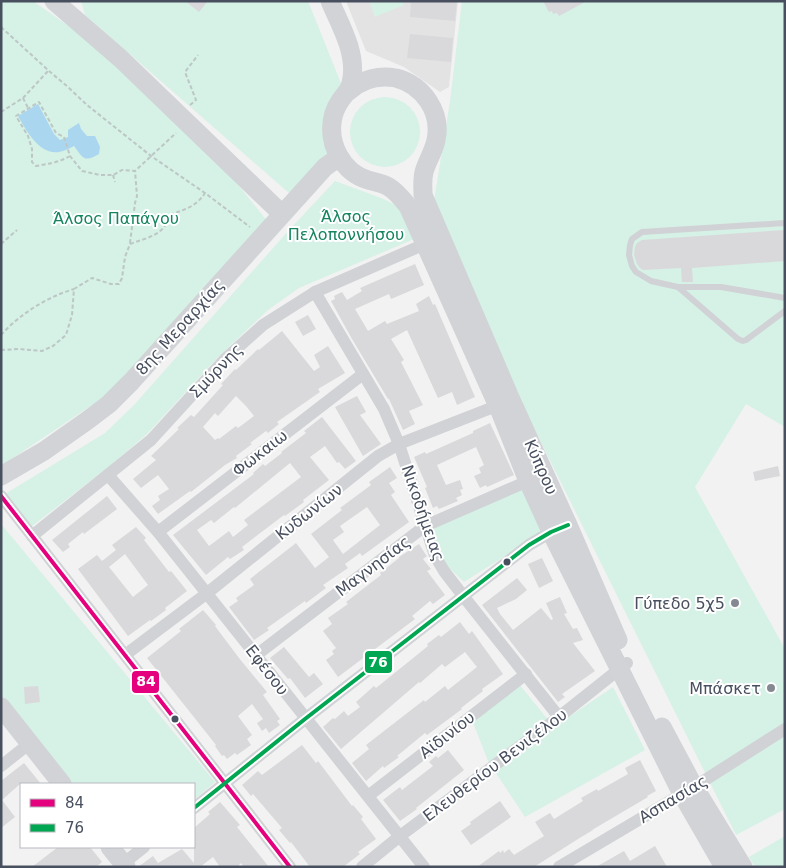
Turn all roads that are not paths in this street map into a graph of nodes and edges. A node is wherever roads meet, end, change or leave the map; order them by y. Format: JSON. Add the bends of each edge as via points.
{"nodes":[{"id":1,"x":330,"y":1,"type":"edge"},
{"id":2,"x":56,"y":2,"type":"edge"},
{"id":3,"x":350,"y":50,"type":"junction"},
{"id":4,"x":383,"y":77,"type":"junction"},
{"id":5,"x":349,"y":91,"type":"junction"},
{"id":6,"x":339,"y":157,"type":"junction"},
{"id":7,"x":282,"y":214,"type":"junction"},
{"id":8,"x":785,"y":223,"type":"edge"},
{"id":9,"x":425,"y":244,"type":"junction"},
{"id":10,"x":678,"y":287,"type":"junction"},
{"id":11,"x":315,"y":292,"type":"junction"},
{"id":12,"x":785,"y":298,"type":"edge"},
{"id":13,"x":785,"y":311,"type":"edge"},
{"id":14,"x":363,"y":374,"type":"junction"},
{"id":15,"x":505,"y":403,"type":"junction"},
{"id":16,"x":399,"y":444,"type":"junction"},
{"id":17,"x":108,"y":475,"type":"junction"},
{"id":18,"x":1,"y":476,"type":"edge"},
{"id":19,"x":528,"y":481,"type":"junction"},
{"id":20,"x":1,"y":496,"type":"edge"},
{"id":21,"x":425,"y":526,"type":"junction"},
{"id":22,"x":559,"y":528,"type":"junction"},
{"id":23,"x":158,"y":532,"type":"junction"},
{"id":24,"x":32,"y":536,"type":"junction"},
{"id":25,"x":206,"y":594,"type":"junction"},
{"id":26,"x":464,"y":597,"type":"junction"},
{"id":27,"x":125,"y":655,"type":"junction"},
{"id":28,"x":255,"y":656,"type":"junction"},
{"id":29,"x":623,"y":667,"type":"junction"},
{"id":30,"x":526,"y":674,"type":"junction"},
{"id":31,"x":1,"y":707,"type":"edge"},
{"id":32,"x":559,"y":717,"type":"junction"},
{"id":33,"x":305,"y":719,"type":"junction"},
{"id":34,"x":785,"y":729,"type":"edge"},
{"id":35,"x":30,"y":743,"type":"junction"},
{"id":36,"x":1,"y":766,"type":"edge"},
{"id":37,"x":61,"y":783,"type":"edge"},
{"id":38,"x":225,"y":783,"type":"junction"},
{"id":39,"x":688,"y":790,"type":"junction"},
{"id":40,"x":368,"y":796,"type":"junction"},
{"id":41,"x":195,"y":807,"type":"edge"},
{"id":42,"x":400,"y":836,"type":"junction"},
{"id":43,"x":111,"y":848,"type":"edge"},
{"id":44,"x":143,"y":848,"type":"edge"},
{"id":45,"x":123,"y":866,"type":"edge"},
{"id":46,"x":290,"y":867,"type":"edge"},
{"id":47,"x":362,"y":867,"type":"edge"},
{"id":48,"x":424,"y":867,"type":"edge"},
{"id":49,"x":559,"y":867,"type":"edge"},
{"id":50,"x":724,"y":867,"type":"edge"},
{"id":51,"x":743,"y":867,"type":"edge"}],
"edges":[{"from":1,"to":3,"type":"street","name":"Κύπρου"},
{"from":2,"to":7,"type":"street","via":[[120,58]]},
{"from":3,"to":4,"type":"street","name":"Κύπρου","via":[[371,71]]},
{"from":3,"to":5,"type":"street","name":"Κύπρου","via":[[352,77]]},
{"from":4,"to":5,"type":"street","name":"Κύπρου","via":[[362,82]]},
{"from":4,"to":15,"type":"street","name":"Κύπρου","via":[[403,80],[420,91],[436,118],[437,138],[424,170],[423,195]]},
{"from":5,"to":6,"type":"street","name":"Κύπρου","via":[[340,101],[333,118],[332,138]]},
{"from":6,"to":7,"type":"street","name":"8ης Μεραρχίας","via":[[325,166]]},
{"from":6,"to":9,"type":"street","name":"Κύπρου","via":[[359,176],[395,191],[408,206]]},
{"from":7,"to":18,"type":"street","name":"8ης Μεραρχίας","via":[[109,404]]},
{"from":8,"to":10,"type":"lane","via":[[642,232],[632,239],[630,255],[636,272],[651,281]]},
{"from":9,"to":11,"type":"street","name":"Σμύρνης"},
{"from":9,"to":15,"type":"street","name":"Κύπρου"},
{"from":10,"to":12,"type":"lane","via":[[721,287]]},
{"from":10,"to":13,"type":"lane","via":[[734,337],[743,341]]},
{"from":11,"to":14,"type":"street","name":"Νικοδήμειας"},
{"from":11,"to":17,"type":"street","name":"Σμύρνης","via":[[262,325],[225,359],[151,440]]},
{"from":14,"to":16,"type":"street","name":"Νικοδήμειας","via":[[384,409]]},
{"from":14,"to":23,"type":"street","name":"Φωκαιω"},
{"from":15,"to":16,"type":"street","name":"Κυδωνίων"},
{"from":15,"to":19,"type":"street","name":"Κύπρου"},
{"from":15,"to":22,"type":"street","name":"Κύπρου"},
{"from":16,"to":21,"type":"street","name":"Νικοδήμειας"},
{"from":16,"to":25,"type":"street","name":"Κυδωνίων","via":[[378,456]]},
{"from":17,"to":23,"type":"street","name":"Εφέσου"},
{"from":17,"to":24,"type":"street","name":"Σμύρνης"},
{"from":19,"to":21,"type":"street","name":"Μαγνησίας"},
{"from":19,"to":22,"type":"street","name":"Κύπρου"},
{"from":20,"to":24,"type":"street"},
{"from":21,"to":26,"type":"street","name":"Νικοδήμειας","via":[[435,556]]},
{"from":21,"to":28,"type":"street","name":"Μαγνησίας"},
{"from":22,"to":26,"type":"street","via":[[529,545]]},
{"from":22,"to":29,"type":"street","name":"Κύπρου"},
{"from":23,"to":25,"type":"street","name":"Εφέσου"},
{"from":24,"to":27,"type":"street"},
{"from":25,"to":27,"type":"street","name":"Κυδωνίων"},
{"from":25,"to":28,"type":"street","name":"Εφέσου"},
{"from":26,"to":30,"type":"street","name":"Νικοδήμειας"},
{"from":26,"to":33,"type":"street"},
{"from":27,"to":38,"type":"street"},
{"from":28,"to":33,"type":"street","name":"Εφέσου"},
{"from":29,"to":32,"type":"street","name":"Ελευθερίου Βενιζέλου"},
{"from":29,"to":39,"type":"street","name":"Κύπρου"},
{"from":30,"to":32,"type":"street","name":"Νικοδήμειας"},
{"from":30,"to":40,"type":"street","name":"Αϊδινίου"},
{"from":31,"to":35,"type":"street"},
{"from":32,"to":42,"type":"street","name":"Ελευθερίου Βενιζέλου"},
{"from":33,"to":38,"type":"street"},
{"from":33,"to":40,"type":"street","name":"Εφέσου"},
{"from":34,"to":39,"type":"street","name":"Ασπασίας"},
{"from":35,"to":36,"type":"street"},
{"from":35,"to":37,"type":"street"},
{"from":38,"to":41,"type":"street"},
{"from":38,"to":46,"type":"street"},
{"from":39,"to":49,"type":"street","name":"Ασπασίας"},
{"from":39,"to":50,"type":"street","name":"Κύπρου"},
{"from":39,"to":51,"type":"street","name":"Κύπρου"},
{"from":40,"to":42,"type":"street","name":"Εφέσου"},
{"from":42,"to":47,"type":"street","name":"Ελευθερίου Βενιζέλου"},
{"from":42,"to":48,"type":"street","name":"Εφέσου"},
{"from":43,"to":45,"type":"street"},
{"from":44,"to":45,"type":"street"}]}
